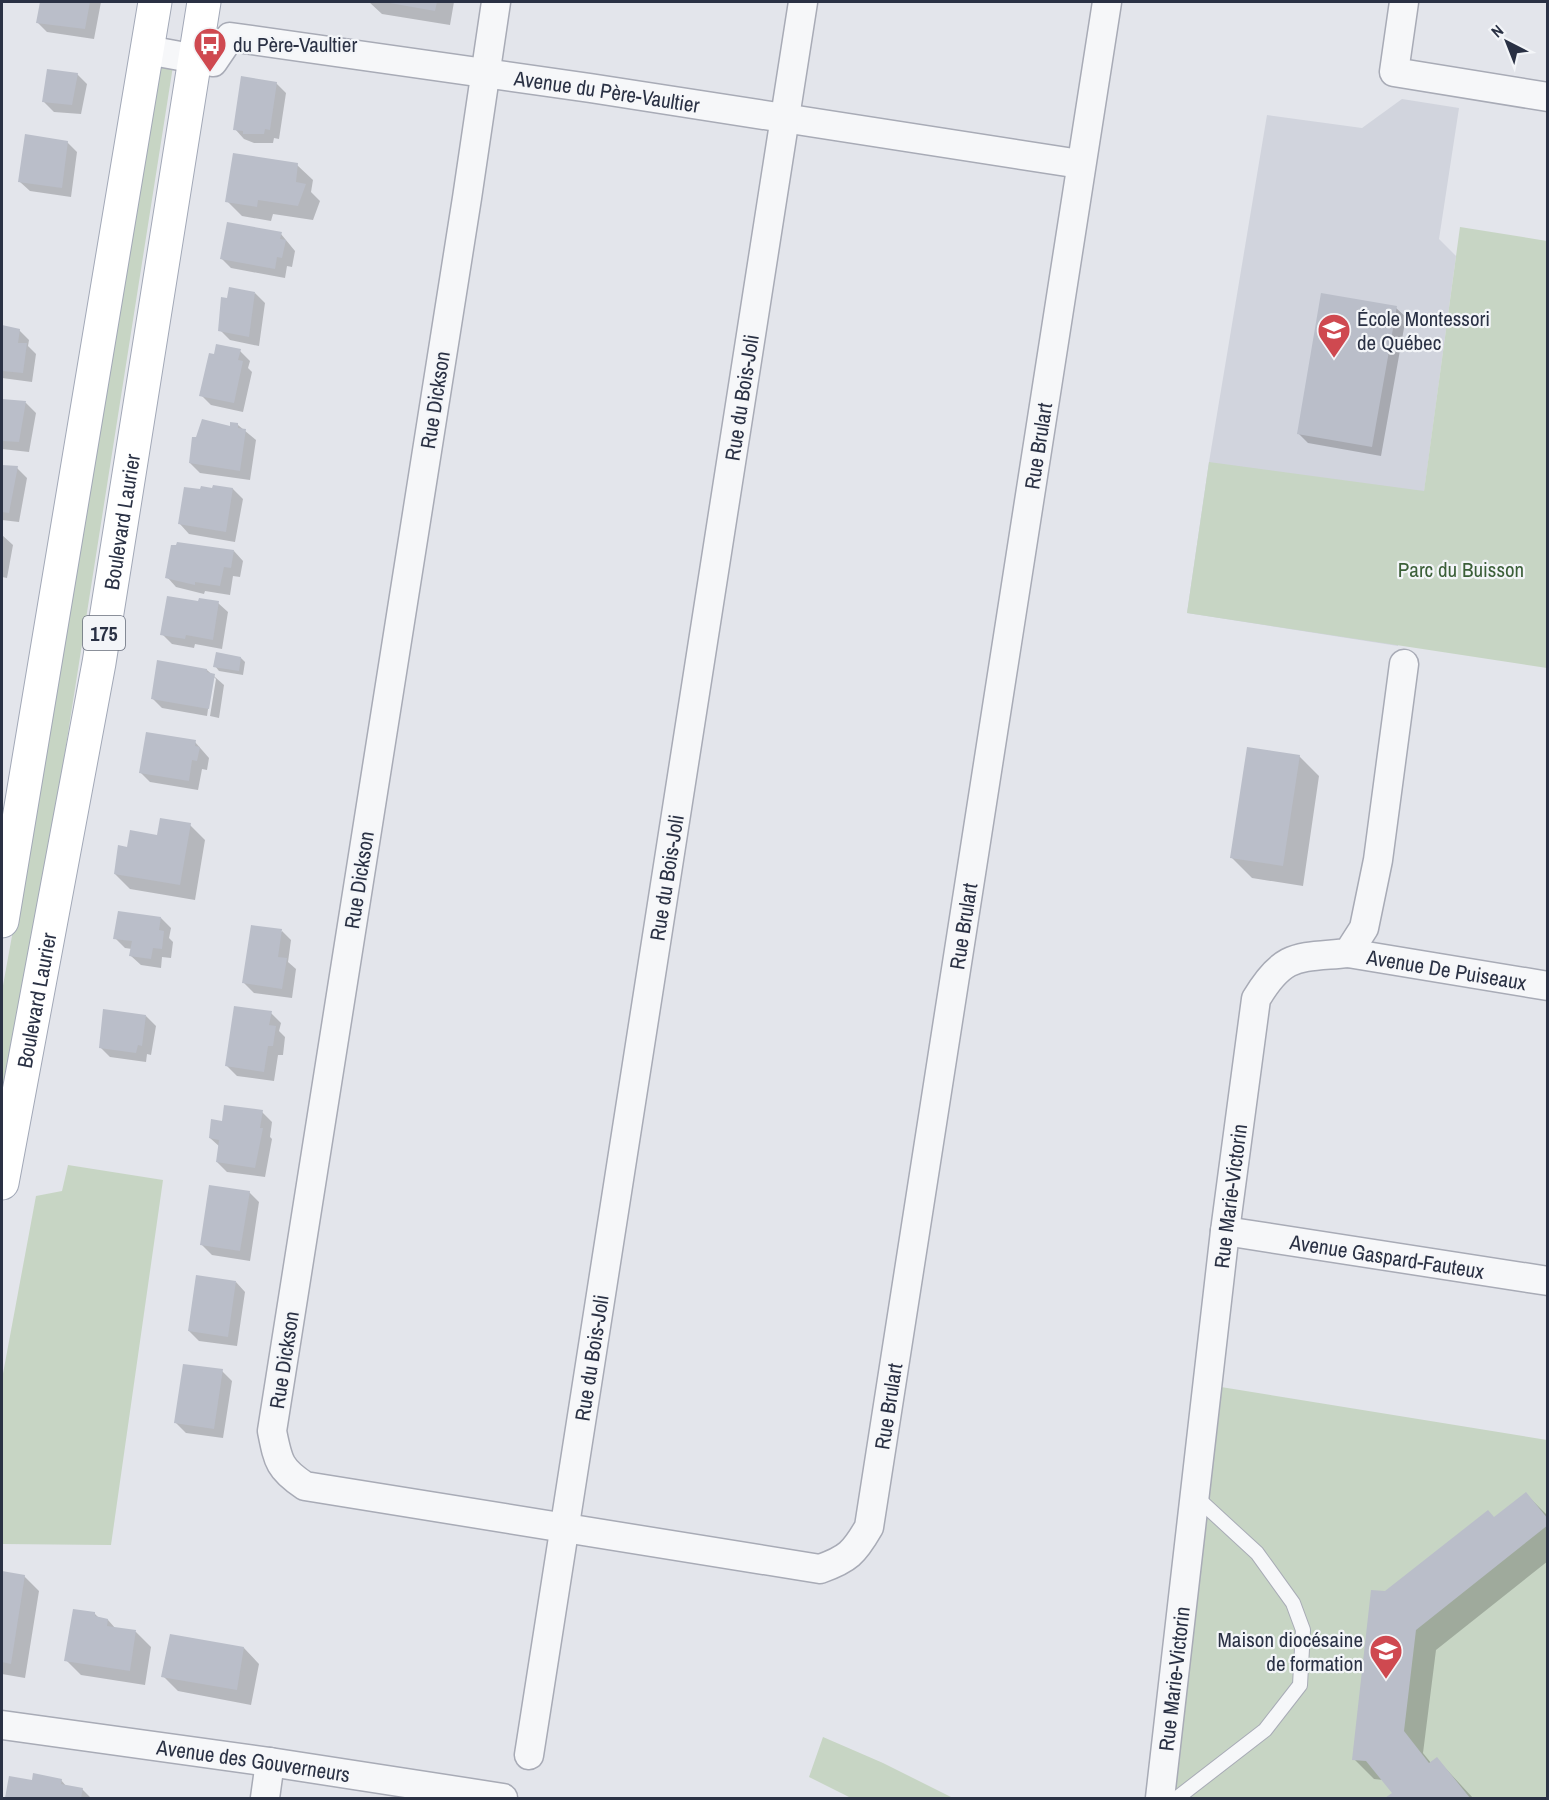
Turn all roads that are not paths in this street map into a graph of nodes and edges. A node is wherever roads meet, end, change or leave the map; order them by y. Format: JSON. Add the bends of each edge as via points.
{"nodes":[{"id":1,"x":155,"y":2,"type":"edge"},
{"id":2,"x":204,"y":2,"type":"edge"},
{"id":3,"x":496,"y":2,"type":"edge"},
{"id":4,"x":802,"y":2,"type":"edge"},
{"id":5,"x":1107,"y":2,"type":"edge"},
{"id":6,"x":1404,"y":2,"type":"edge"},
{"id":7,"x":147,"y":50,"type":"junction"},
{"id":8,"x":195,"y":58,"type":"junction"},
{"id":9,"x":484,"y":72,"type":"junction"},
{"id":10,"x":1548,"y":97,"type":"edge"},
{"id":11,"x":783,"y":119,"type":"junction"},
{"id":12,"x":1080,"y":164,"type":"junction"},
{"id":13,"x":1404,"y":664,"type":"dead end"},
{"id":14,"x":2,"y":921,"type":"edge"},
{"id":15,"x":1348,"y":953,"type":"junction"},
{"id":16,"x":1548,"y":986,"type":"edge"},
{"id":17,"x":2,"y":1183,"type":"edge"},
{"id":18,"x":1225,"y":1231,"type":"junction"},
{"id":19,"x":1548,"y":1281,"type":"edge"},
{"id":20,"x":1195,"y":1496,"type":"junction"},
{"id":21,"x":565,"y":1528,"type":"junction"},
{"id":22,"x":2,"y":1725,"type":"edge"},
{"id":23,"x":529,"y":1755,"type":"dead end"},
{"id":24,"x":270,"y":1762,"type":"junction"},
{"id":25,"x":265,"y":1798,"type":"edge"},
{"id":26,"x":503,"y":1798,"type":"edge"},
{"id":27,"x":1160,"y":1798,"type":"edge"},
{"id":28,"x":1177,"y":1798,"type":"edge"}],
"edges":[{"from":1,"to":7,"type":"main road","number":"175"},
{"from":2,"to":8,"type":"main road","name":"Boulevard Laurier","number":"175"},
{"from":3,"to":9,"type":"street","name":"Rue Dickson"},
{"from":4,"to":11,"type":"street","name":"Rue du Bois-Joli"},
{"from":5,"to":12,"type":"street","name":"Rue Brulart"},
{"from":6,"to":10,"type":"street","via":[[1394,72]]},
{"from":7,"to":8,"type":"street","name":"Avenue du Père-Vaultier"},
{"from":7,"to":14,"type":"main road","number":"175"},
{"from":8,"to":9,"type":"street","name":"Avenue du Père-Vaultier","via":[[213,62],[230,37]]},
{"from":8,"to":17,"type":"main road","name":"Boulevard Laurier","number":"175","via":[[99,663]]},
{"from":9,"to":11,"type":"street","name":"Avenue du Père-Vaultier"},
{"from":9,"to":21,"type":"street","name":"Rue Dickson","via":[[272,1431],[278,1461],[289,1475],[305,1485]]},
{"from":11,"to":12,"type":"street","name":"Avenue du Père-Vaultier"},
{"from":11,"to":21,"type":"street","name":"Rue du Bois-Joli"},
{"from":12,"to":21,"type":"street","name":"Rue Brulart","via":[[869,1527],[843,1561],[820,1569]]},
{"from":13,"to":15,"type":"street","via":[[1378,860],[1364,928]]},
{"from":15,"to":16,"type":"street","name":"Avenue De Puiseaux"},
{"from":15,"to":18,"type":"street","name":"Rue Marie-Victorin","via":[[1295,958],[1270,976],[1256,999]]},
{"from":18,"to":19,"type":"street","name":"Avenue Gaspard-Fauteux"},
{"from":18,"to":20,"type":"street","name":"Rue Marie-Victorin"},
{"from":20,"to":27,"type":"street","name":"Rue Marie-Victorin"},
{"from":20,"to":28,"type":"lane","via":[[1257,1553],[1293,1603],[1303,1630],[1300,1685],[1265,1730]]},
{"from":21,"to":23,"type":"street","name":"Rue du Bois-Joli"},
{"from":22,"to":24,"type":"street","name":"Avenue des Gouverneurs"},
{"from":24,"to":25,"type":"street"},
{"from":24,"to":26,"type":"street","name":"Avenue des Gouverneurs"}]}
